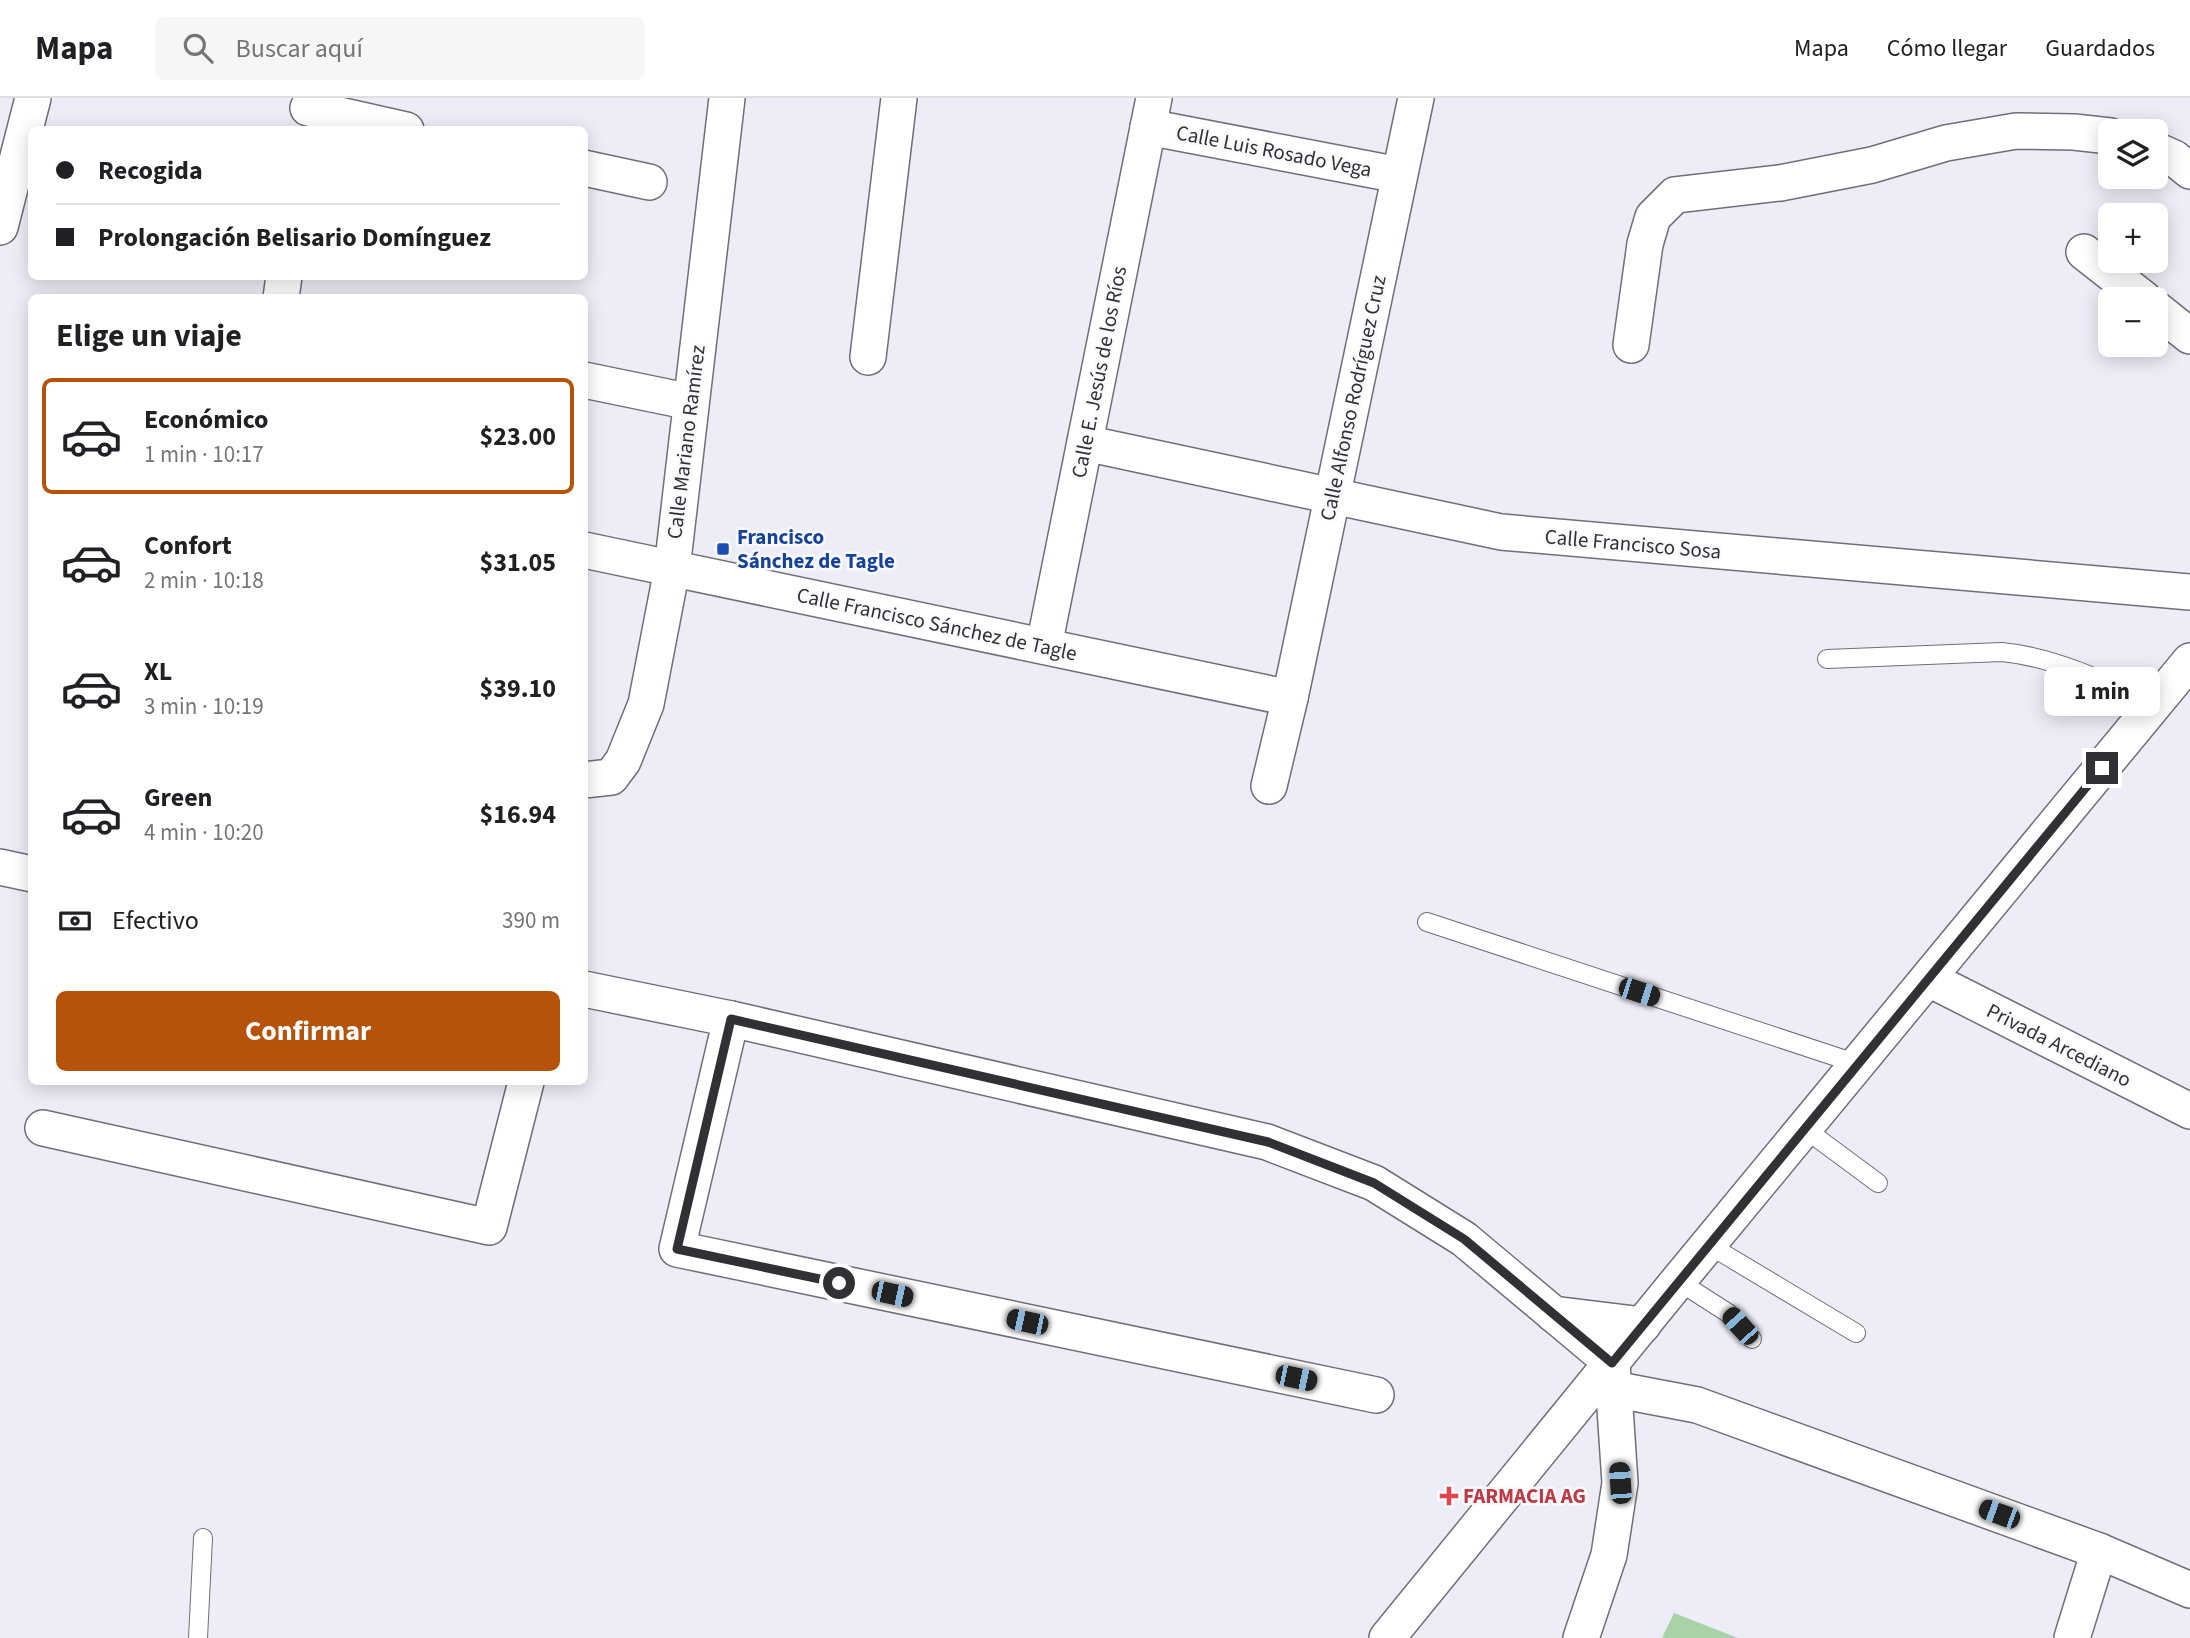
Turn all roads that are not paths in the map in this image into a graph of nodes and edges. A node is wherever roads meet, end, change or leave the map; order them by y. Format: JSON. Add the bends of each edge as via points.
{"nodes":[{"id":1,"x":33,"y":98,"type":"edge"},
{"id":2,"x":727,"y":98,"type":"edge"},
{"id":3,"x":899,"y":98,"type":"edge"},
{"id":4,"x":1416,"y":98,"type":"edge"},
{"id":5,"x":307,"y":112,"type":"edge"},
{"id":6,"x":1151,"y":113,"type":"edge"},
{"id":7,"x":384,"y":126,"type":"edge"},
{"id":8,"x":2098,"y":135,"type":"edge"},
{"id":9,"x":2168,"y":155,"type":"edge"},
{"id":10,"x":588,"y":169,"type":"edge"},
{"id":11,"x":2190,"y":170,"type":"edge"},
{"id":12,"x":1399,"y":175,"type":"junction"},
{"id":13,"x":649,"y":182,"type":"dead end"},
{"id":14,"x":0,"y":227,"type":"edge"},
{"id":15,"x":2084,"y":252,"type":"dead end"},
{"id":16,"x":2129,"y":287,"type":"edge"},
{"id":17,"x":2168,"y":318,"type":"edge"},
{"id":18,"x":2190,"y":335,"type":"edge"},
{"id":19,"x":1631,"y":345,"type":"dead end"},
{"id":20,"x":868,"y":358,"type":"dead end"},
{"id":21,"x":588,"y":381,"type":"edge"},
{"id":22,"x":691,"y":402,"type":"junction"},
{"id":23,"x":1085,"y":443,"type":"junction"},
{"id":24,"x":1332,"y":496,"type":"junction"},
{"id":25,"x":588,"y":551,"type":"edge"},
{"id":26,"x":672,"y":569,"type":"junction"},
{"id":27,"x":2190,"y":592,"type":"edge"},
{"id":28,"x":1044,"y":646,"type":"junction"},
{"id":29,"x":1828,"y":659,"type":"dead end"},
{"id":30,"x":2190,"y":661,"type":"edge"},
{"id":31,"x":1290,"y":698,"type":"junction"},
{"id":32,"x":2154,"y":705,"type":"junction"},
{"id":33,"x":598,"y":779,"type":"edge"},
{"id":34,"x":1269,"y":786,"type":"dead end"},
{"id":35,"x":0,"y":867,"type":"edge"},
{"id":36,"x":28,"y":873,"type":"edge"},
{"id":37,"x":1427,"y":922,"type":"dead end"},
{"id":38,"x":1929,"y":979,"type":"junction"},
{"id":39,"x":588,"y":990,"type":"edge"},
{"id":40,"x":731,"y":1019,"type":"junction"},
{"id":41,"x":1858,"y":1064,"type":"junction"},
{"id":42,"x":525,"y":1085,"type":"edge"},
{"id":43,"x":2187,"y":1102,"type":"edge"},
{"id":44,"x":43,"y":1128,"type":"dead end"},
{"id":45,"x":1805,"y":1129,"type":"junction"},
{"id":46,"x":1878,"y":1183,"type":"dead end"},
{"id":47,"x":1709,"y":1245,"type":"junction"},
{"id":48,"x":1678,"y":1281,"type":"junction"},
{"id":49,"x":1553,"y":1314,"type":"junction"},
{"id":50,"x":1643,"y":1325,"type":"junction"},
{"id":51,"x":1856,"y":1333,"type":"dead end"},
{"id":52,"x":1752,"y":1339,"type":"dead end"},
{"id":53,"x":1613,"y":1376,"type":"junction"},
{"id":54,"x":1376,"y":1395,"type":"dead end"},
{"id":55,"x":203,"y":1538,"type":"dead end"},
{"id":56,"x":2099,"y":1551,"type":"junction"},
{"id":57,"x":2190,"y":1590,"type":"edge"},
{"id":58,"x":198,"y":1638,"type":"edge"},
{"id":59,"x":1387,"y":1638,"type":"edge"},
{"id":60,"x":1581,"y":1638,"type":"edge"},
{"id":61,"x":2072,"y":1638,"type":"edge"}],
"edges":[{"from":1,"to":14,"type":"street"},
{"from":2,"to":22,"type":"street","name":"Calle Mariano Ramírez"},
{"from":3,"to":20,"type":"street"},
{"from":4,"to":12,"type":"street","name":"Calle Alfonso Rodríguez Cruz"},
{"from":5,"to":7,"type":"street"},
{"from":6,"to":12,"type":"street","name":"Calle Luis Rosado Vega"},
{"from":6,"to":23,"type":"street","name":"Calle E. Jesús de los Ríos"},
{"from":8,"to":19,"type":"street","via":[[2016,131],[1780,183],[1675,195],[1653,217],[1645,244]]},
{"from":9,"to":11,"type":"street"},
{"from":10,"to":13,"type":"street"},
{"from":12,"to":24,"type":"street","name":"Calle Alfonso Rodríguez Cruz"},
{"from":15,"to":16,"type":"street"},
{"from":17,"to":18,"type":"street"},
{"from":21,"to":22,"type":"street"},
{"from":22,"to":26,"type":"street","name":"Calle Mariano Ramírez"},
{"from":23,"to":24,"type":"street","name":"Calle Francisco Sosa"},
{"from":23,"to":28,"type":"street","name":"Calle E. Jesús de los Ríos"},
{"from":24,"to":27,"type":"street","name":"Calle Francisco Sosa","via":[[1501,532]]},
{"from":24,"to":31,"type":"street","name":"Calle Alfonso Rodríguez Cruz"},
{"from":25,"to":26,"type":"street","name":"Calle Francisco Sánchez de Tagle"},
{"from":26,"to":28,"type":"street","name":"Calle Francisco Sánchez de Tagle"},
{"from":26,"to":33,"type":"street","name":"Calle Mariano Ramírez","via":[[646,704],[623,761]]},
{"from":28,"to":31,"type":"street","name":"Calle Francisco Sánchez de Tagle"},
{"from":29,"to":32,"type":"lane","via":[[2028,654]]},
{"from":30,"to":32,"type":"street"},
{"from":31,"to":34,"type":"street","name":"Calle Alfonso Rodríguez Cruz"},
{"from":32,"to":38,"type":"street"},
{"from":35,"to":36,"type":"street"},
{"from":37,"to":41,"type":"lane"},
{"from":38,"to":41,"type":"street"},
{"from":38,"to":43,"type":"street","name":"Privada Arcediano"},
{"from":39,"to":40,"type":"street"},
{"from":40,"to":49,"type":"street","via":[[1268,1142],[1374,1183],[1464,1239]]},
{"from":40,"to":54,"type":"street","via":[[677,1249]]},
{"from":41,"to":45,"type":"street"},
{"from":42,"to":44,"type":"street","via":[[489,1227]]},
{"from":45,"to":46,"type":"lane"},
{"from":45,"to":47,"type":"street"},
{"from":47,"to":48,"type":"street"},
{"from":47,"to":51,"type":"lane"},
{"from":48,"to":50,"type":"street"},
{"from":48,"to":52,"type":"lane","via":[[1728,1313]]},
{"from":49,"to":50,"type":"street"},
{"from":49,"to":53,"type":"street"},
{"from":50,"to":53,"type":"street"},
{"from":53,"to":56,"type":"street"},
{"from":53,"to":59,"type":"street"},
{"from":53,"to":60,"type":"street","via":[[1620,1483],[1609,1555]]},
{"from":55,"to":58,"type":"lane"},
{"from":56,"to":57,"type":"street"},
{"from":56,"to":61,"type":"street"}]}
